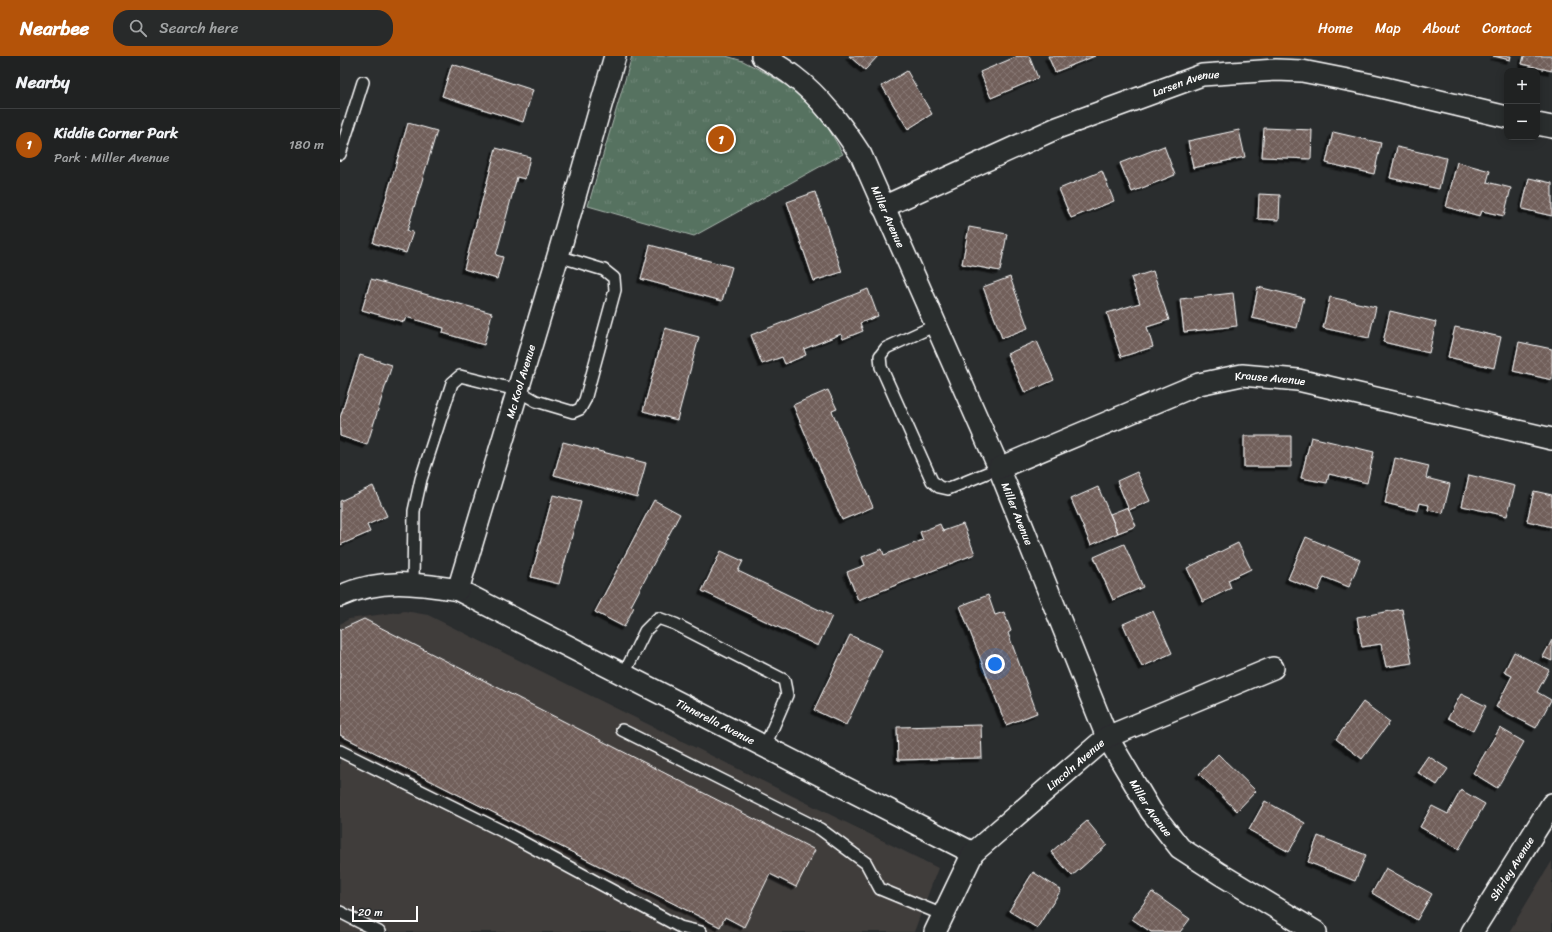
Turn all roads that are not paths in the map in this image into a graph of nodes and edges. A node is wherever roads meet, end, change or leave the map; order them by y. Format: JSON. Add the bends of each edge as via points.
{"nodes":[{"id":1,"x":762,"y":56,"type":"edge"},
{"id":2,"x":612,"y":57,"type":"edge"},
{"id":3,"x":363,"y":82,"type":"dead end"},
{"id":4,"x":1504,"y":116,"type":"edge"},
{"id":5,"x":1540,"y":125,"type":"edge"},
{"id":6,"x":1552,"y":127,"type":"edge"},
{"id":7,"x":340,"y":154,"type":"edge"},
{"id":8,"x":883,"y":207,"type":"junction"},
{"id":9,"x":558,"y":256,"type":"junction"},
{"id":10,"x":936,"y":325,"type":"junction"},
{"id":11,"x":517,"y":390,"type":"junction"},
{"id":12,"x":1552,"y":439,"type":"edge"},
{"id":13,"x":999,"y":468,"type":"junction"},
{"id":14,"x":413,"y":584,"type":"junction"},
{"id":15,"x":458,"y":590,"type":"junction"},
{"id":16,"x":340,"y":596,"type":"edge"},
{"id":17,"x":1273,"y":668,"type":"dead end"},
{"id":18,"x":624,"y":674,"type":"junction"},
{"id":19,"x":622,"y":730,"type":"dead end"},
{"id":20,"x":1107,"y":737,"type":"junction"},
{"id":21,"x":765,"y":746,"type":"junction"},
{"id":22,"x":340,"y":751,"type":"edge"},
{"id":23,"x":1552,"y":804,"type":"edge"},
{"id":24,"x":973,"y":853,"type":"junction"},
{"id":25,"x":340,"y":912,"type":"edge"},
{"id":26,"x":939,"y":924,"type":"edge"},
{"id":27,"x":678,"y":929,"type":"edge"},
{"id":28,"x":379,"y":932,"type":"edge"},
{"id":29,"x":701,"y":932,"type":"edge"},
{"id":30,"x":1316,"y":932,"type":"edge"},
{"id":31,"x":1472,"y":932,"type":"edge"}],
"edges":[{"from":1,"to":8,"type":"street","name":"Miller Avenue","via":[[793,76],[841,124],[861,155]]},
{"from":2,"to":9,"type":"street","name":"Mc Kool Avenue"},
{"from":3,"to":7,"type":"lane"},
{"from":4,"to":8,"type":"street","name":"Larsen Avenue","via":[[1302,71],[1276,70],[1202,75],[1057,128]]},
{"from":5,"to":6,"type":"street"},
{"from":8,"to":10,"type":"street","name":"Miller Avenue"},
{"from":9,"to":11,"type":"street","name":"Mc Kool Avenue"},
{"from":9,"to":11,"type":"lane","via":[[604,270],[614,278],[615,290],[585,400],[580,409],[573,412],[536,401]]},
{"from":10,"to":13,"type":"street","name":"Miller Avenue"},
{"from":10,"to":13,"type":"lane","via":[[886,348],[880,356],[881,368],[932,481],[939,488],[948,489]]},
{"from":11,"to":14,"type":"lane","via":[[460,376],[452,382],[421,479],[414,511]]},
{"from":11,"to":15,"type":"street","name":"Mc Kool Avenue"},
{"from":12,"to":13,"type":"street","name":"Krause Avenue","via":[[1298,380],[1242,375],[1199,384]]},
{"from":13,"to":20,"type":"street","name":"Miller Avenue"},
{"from":14,"to":15,"type":"street"},
{"from":14,"to":16,"type":"street","via":[[388,583],[359,588]]},
{"from":15,"to":18,"type":"street","name":"Tinnerella Avenue"},
{"from":17,"to":20,"type":"street","name":"Lincoln Avenue"},
{"from":18,"to":21,"type":"street","name":"Tinnerella Avenue"},
{"from":18,"to":21,"type":"lane","via":[[645,631],[658,618],[766,669],[784,680],[787,695]]},
{"from":19,"to":26,"type":"lane","via":[[820,829],[866,863],[880,888]]},
{"from":20,"to":24,"type":"street","name":"Lincoln Avenue"},
{"from":20,"to":30,"type":"street","name":"Miller Avenue","via":[[1151,811],[1180,848]]},
{"from":21,"to":24,"type":"street","name":"Tinnerella Avenue"},
{"from":22,"to":27,"type":"lane","via":[[502,831]]},
{"from":23,"to":31,"type":"street","name":"Shirley Avenue"},
{"from":24,"to":26,"type":"street","name":"Lincoln Avenue"},
{"from":25,"to":28,"type":"lane"},
{"from":27,"to":29,"type":"lane"}]}
